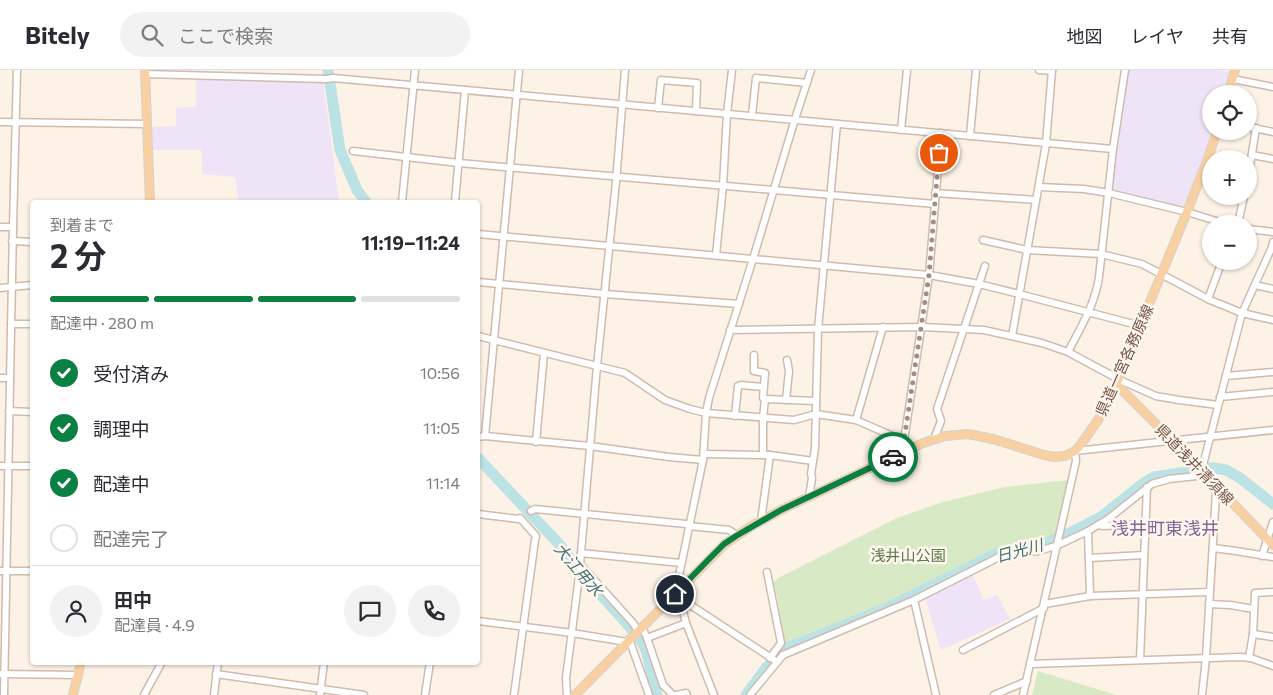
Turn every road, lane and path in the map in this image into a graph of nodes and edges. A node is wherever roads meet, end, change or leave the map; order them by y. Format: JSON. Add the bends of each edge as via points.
{"nodes":[{"id":1,"x":17,"y":70,"type":"edge"},
{"id":2,"x":320,"y":70,"type":"edge"},
{"id":3,"x":415,"y":70,"type":"edge"},
{"id":4,"x":519,"y":70,"type":"edge"},
{"id":5,"x":626,"y":70,"type":"edge"},
{"id":6,"x":732,"y":70,"type":"edge"},
{"id":7,"x":811,"y":70,"type":"edge"},
{"id":8,"x":907,"y":70,"type":"edge"},
{"id":9,"x":976,"y":70,"type":"edge"},
{"id":10,"x":1039,"y":70,"type":"edge"},
{"id":11,"x":1125,"y":70,"type":"edge"},
{"id":12,"x":1235,"y":70,"type":"edge"},
{"id":13,"x":1052,"y":71,"type":"edge"},
{"id":14,"x":145,"y":72,"type":"edge"},
{"id":15,"x":264,"y":74,"type":"edge"},
{"id":16,"x":327,"y":78,"type":"junction"},
{"id":17,"x":1233,"y":78,"type":"junction"},
{"id":18,"x":807,"y":83,"type":"junction"},
{"id":19,"x":1231,"y":85,"type":"edge"},
{"id":20,"x":414,"y":86,"type":"junction"},
{"id":21,"x":1273,"y":87,"type":"edge"},
{"id":22,"x":465,"y":90,"type":"junction"},
{"id":23,"x":517,"y":94,"type":"junction"},
{"id":24,"x":622,"y":105,"type":"junction"},
{"id":25,"x":658,"y":108,"type":"junction"},
{"id":26,"x":696,"y":111,"type":"junction"},
{"id":27,"x":728,"y":114,"type":"junction"},
{"id":28,"x":752,"y":115,"type":"junction"},
{"id":29,"x":795,"y":119,"type":"junction"},
{"id":30,"x":0,"y":122,"type":"edge"},
{"id":31,"x":16,"y":122,"type":"junction"},
{"id":32,"x":147,"y":124,"type":"junction"},
{"id":33,"x":837,"y":124,"type":"junction"},
{"id":34,"x":1257,"y":128,"type":"edge"},
{"id":35,"x":901,"y":130,"type":"junction"},
{"id":36,"x":1273,"y":132,"type":"edge"},
{"id":37,"x":941,"y":133,"type":"junction"},
{"id":38,"x":970,"y":136,"type":"junction"},
{"id":39,"x":1213,"y":140,"type":"edge"},
{"id":40,"x":1046,"y":142,"type":"junction"},
{"id":41,"x":1113,"y":149,"type":"junction"},
{"id":42,"x":353,"y":151,"type":"dead end"},
{"id":43,"x":1257,"y":156,"type":"edge"},
{"id":44,"x":406,"y":158,"type":"junction"},
{"id":45,"x":1273,"y":159,"type":"edge"},
{"id":46,"x":459,"y":163,"type":"junction"},
{"id":47,"x":510,"y":167,"type":"junction"},
{"id":48,"x":617,"y":177,"type":"junction"},
{"id":49,"x":723,"y":186,"type":"junction"},
{"id":50,"x":1039,"y":187,"type":"junction"},
{"id":51,"x":774,"y":190,"type":"junction"},
{"id":52,"x":935,"y":193,"type":"junction"},
{"id":53,"x":1109,"y":193,"type":"junction"},
{"id":54,"x":831,"y":194,"type":"junction"},
{"id":55,"x":150,"y":200,"type":"edge"},
{"id":56,"x":402,"y":200,"type":"edge"},
{"id":57,"x":455,"y":200,"type":"edge"},
{"id":58,"x":1036,"y":200,"type":"junction"},
{"id":59,"x":935,"y":204,"type":"junction"},
{"id":60,"x":1187,"y":212,"type":"junction"},
{"id":61,"x":1202,"y":217,"type":"edge"},
{"id":62,"x":0,"y":227,"type":"edge"},
{"id":63,"x":12,"y":227,"type":"junction"},
{"id":64,"x":1257,"y":230,"type":"edge"},
{"id":65,"x":1273,"y":232,"type":"edge"},
{"id":66,"x":480,"y":234,"type":"edge"},
{"id":67,"x":503,"y":237,"type":"junction"},
{"id":68,"x":983,"y":240,"type":"dead end"},
{"id":69,"x":12,"y":241,"type":"junction"},
{"id":70,"x":30,"y":242,"type":"edge"},
{"id":71,"x":1273,"y":242,"type":"edge"},
{"id":72,"x":610,"y":246,"type":"junction"},
{"id":73,"x":1027,"y":250,"type":"junction"},
{"id":74,"x":1101,"y":254,"type":"junction"},
{"id":75,"x":716,"y":255,"type":"junction"},
{"id":76,"x":753,"y":259,"type":"junction"},
{"id":77,"x":824,"y":265,"type":"junction"},
{"id":78,"x":985,"y":266,"type":"dead end"},
{"id":79,"x":1219,"y":270,"type":"edge"},
{"id":80,"x":1162,"y":274,"type":"junction"},
{"id":81,"x":929,"y":275,"type":"junction"},
{"id":82,"x":480,"y":282,"type":"edge"},
{"id":83,"x":979,"y":284,"type":"junction"},
{"id":84,"x":499,"y":285,"type":"junction"},
{"id":85,"x":1255,"y":285,"type":"junction"},
{"id":86,"x":30,"y":286,"type":"edge"},
{"id":87,"x":12,"y":287,"type":"junction"},
{"id":88,"x":0,"y":288,"type":"edge"},
{"id":89,"x":1273,"y":288,"type":"edge"},
{"id":90,"x":605,"y":294,"type":"junction"},
{"id":91,"x":1019,"y":294,"type":"junction"},
{"id":92,"x":1208,"y":299,"type":"junction"},
{"id":93,"x":739,"y":304,"type":"junction"},
{"id":94,"x":1088,"y":312,"type":"junction"},
{"id":95,"x":1242,"y":313,"type":"junction"},
{"id":96,"x":1273,"y":320,"type":"edge"},
{"id":97,"x":11,"y":324,"type":"junction"},
{"id":98,"x":30,"y":324,"type":"edge"},
{"id":99,"x":1141,"y":326,"type":"junction"},
{"id":100,"x":883,"y":327,"type":"junction"},
{"id":101,"x":922,"y":327,"type":"junction"},
{"id":102,"x":818,"y":328,"type":"junction"},
{"id":103,"x":964,"y":328,"type":"junction"},
{"id":104,"x":730,"y":330,"type":"junction"},
{"id":105,"x":1012,"y":336,"type":"junction"},
{"id":106,"x":480,"y":337,"type":"edge"},
{"id":107,"x":493,"y":340,"type":"junction"},
{"id":108,"x":1068,"y":352,"type":"junction"},
{"id":109,"x":544,"y":353,"type":"junction"},
{"id":110,"x":754,"y":355,"type":"dead end"},
{"id":111,"x":787,"y":360,"type":"dead end"},
{"id":112,"x":597,"y":366,"type":"junction"},
{"id":113,"x":1273,"y":372,"type":"edge"},
{"id":114,"x":1226,"y":376,"type":"junction"},
{"id":115,"x":0,"y":378,"type":"edge"},
{"id":116,"x":10,"y":378,"type":"junction"},
{"id":117,"x":1117,"y":380,"type":"junction"},
{"id":118,"x":763,"y":387,"type":"junction"},
{"id":119,"x":1273,"y":392,"type":"edge"},
{"id":120,"x":1220,"y":397,"type":"junction"},
{"id":121,"x":765,"y":400,"type":"junction"},
{"id":122,"x":786,"y":400,"type":"junction"},
{"id":123,"x":816,"y":401,"type":"junction"},
{"id":124,"x":1218,"y":405,"type":"junction"},
{"id":125,"x":9,"y":411,"type":"junction"},
{"id":126,"x":30,"y":412,"type":"edge"},
{"id":127,"x":706,"y":413,"type":"junction"},
{"id":128,"x":816,"y":414,"type":"junction"},
{"id":129,"x":735,"y":416,"type":"junction"},
{"id":130,"x":764,"y":418,"type":"junction"},
{"id":131,"x":856,"y":420,"type":"junction"},
{"id":132,"x":1273,"y":430,"type":"edge"},
{"id":133,"x":485,"y":436,"type":"junction"},
{"id":134,"x":480,"y":437,"type":"edge"},
{"id":135,"x":1210,"y":437,"type":"junction"},
{"id":136,"x":934,"y":439,"type":"junction"},
{"id":137,"x":904,"y":441,"type":"junction"},
{"id":138,"x":1173,"y":441,"type":"junction"},
{"id":139,"x":536,"y":442,"type":"junction"},
{"id":140,"x":590,"y":446,"type":"junction"},
{"id":141,"x":1076,"y":451,"type":"junction"},
{"id":142,"x":902,"y":453,"type":"junction"},
{"id":143,"x":766,"y":455,"type":"junction"},
{"id":144,"x":703,"y":457,"type":"junction"},
{"id":145,"x":813,"y":461,"type":"junction"},
{"id":146,"x":0,"y":466,"type":"edge"},
{"id":147,"x":8,"y":466,"type":"junction"},
{"id":148,"x":30,"y":466,"type":"edge"},
{"id":149,"x":1199,"y":468,"type":"junction"},
{"id":150,"x":1205,"y":475,"type":"junction"},
{"id":151,"x":1147,"y":487,"type":"junction"},
{"id":152,"x":1218,"y":488,"type":"junction"},
{"id":153,"x":809,"y":497,"type":"junction"},
{"id":154,"x":531,"y":512,"type":"dead end"},
{"id":155,"x":480,"y":514,"type":"edge"},
{"id":156,"x":584,"y":514,"type":"junction"},
{"id":157,"x":761,"y":521,"type":"junction"},
{"id":158,"x":1273,"y":522,"type":"edge"},
{"id":159,"x":1145,"y":524,"type":"junction"},
{"id":160,"x":1098,"y":525,"type":"junction"},
{"id":161,"x":689,"y":526,"type":"junction"},
{"id":162,"x":1088,"y":531,"type":"junction"},
{"id":163,"x":736,"y":536,"type":"junction"},
{"id":164,"x":1270,"y":542,"type":"edge"},
{"id":165,"x":1056,"y":546,"type":"junction"},
{"id":166,"x":1213,"y":548,"type":"junction"},
{"id":167,"x":580,"y":553,"type":"junction"},
{"id":168,"x":1144,"y":556,"type":"junction"},
{"id":169,"x":1262,"y":556,"type":"junction"},
{"id":170,"x":1273,"y":557,"type":"edge"},
{"id":171,"x":1089,"y":558,"type":"junction"},
{"id":172,"x":681,"y":563,"type":"junction"},
{"id":173,"x":580,"y":564,"type":"junction"},
{"id":174,"x":3,"y":571,"type":"edge"},
{"id":175,"x":30,"y":571,"type":"edge"},
{"id":176,"x":767,"y":572,"type":"dead end"},
{"id":177,"x":1209,"y":592,"type":"junction"},
{"id":178,"x":1273,"y":592,"type":"edge"},
{"id":179,"x":675,"y":594,"type":"junction"},
{"id":180,"x":1142,"y":594,"type":"junction"},
{"id":181,"x":1090,"y":596,"type":"junction"},
{"id":182,"x":914,"y":600,"type":"junction"},
{"id":183,"x":1208,"y":604,"type":"junction"},
{"id":184,"x":1044,"y":606,"type":"junction"},
{"id":185,"x":1254,"y":609,"type":"junction"},
{"id":186,"x":480,"y":621,"type":"edge"},
{"id":187,"x":686,"y":623,"type":"junction"},
{"id":188,"x":3,"y":626,"type":"edge"},
{"id":189,"x":523,"y":627,"type":"junction"},
{"id":190,"x":639,"y":630,"type":"junction"},
{"id":191,"x":572,"y":633,"type":"junction"},
{"id":192,"x":1253,"y":634,"type":"junction"},
{"id":193,"x":1273,"y":637,"type":"edge"},
{"id":194,"x":647,"y":638,"type":"junction"},
{"id":195,"x":629,"y":640,"type":"junction"},
{"id":196,"x":963,"y":650,"type":"dead end"},
{"id":197,"x":1206,"y":658,"type":"junction"},
{"id":198,"x":1249,"y":658,"type":"junction"},
{"id":199,"x":773,"y":660,"type":"junction"},
{"id":200,"x":1140,"y":660,"type":"junction"},
{"id":201,"x":1030,"y":664,"type":"junction"},
{"id":202,"x":80,"y":665,"type":"edge"},
{"id":203,"x":160,"y":665,"type":"edge"},
{"id":204,"x":218,"y":665,"type":"edge"},
{"id":205,"x":324,"y":665,"type":"edge"},
{"id":206,"x":430,"y":665,"type":"edge"},
{"id":207,"x":1273,"y":666,"type":"edge"},
{"id":208,"x":2,"y":674,"type":"edge"},
{"id":209,"x":216,"y":674,"type":"junction"},
{"id":210,"x":78,"y":675,"type":"junction"},
{"id":211,"x":1027,"y":681,"type":"junction"},
{"id":212,"x":320,"y":692,"type":"edge"},
{"id":213,"x":4,"y":695,"type":"edge"},
{"id":214,"x":73,"y":695,"type":"edge"},
{"id":215,"x":144,"y":695,"type":"edge"},
{"id":216,"x":214,"y":695,"type":"edge"},
{"id":217,"x":364,"y":695,"type":"edge"},
{"id":218,"x":425,"y":695,"type":"edge"},
{"id":219,"x":514,"y":695,"type":"edge"},
{"id":220,"x":567,"y":695,"type":"edge"},
{"id":221,"x":574,"y":695,"type":"edge"},
{"id":222,"x":648,"y":695,"type":"edge"},
{"id":223,"x":675,"y":695,"type":"edge"},
{"id":224,"x":687,"y":695,"type":"edge"},
{"id":225,"x":714,"y":695,"type":"edge"},
{"id":226,"x":750,"y":695,"type":"edge"},
{"id":227,"x":936,"y":695,"type":"edge"},
{"id":228,"x":994,"y":695,"type":"edge"},
{"id":229,"x":1023,"y":695,"type":"edge"},
{"id":230,"x":1202,"y":695,"type":"edge"}],
"edges":[{"from":1,"to":31,"type":"street"},
{"from":2,"to":16,"type":"street"},
{"from":3,"to":20,"type":"street"},
{"from":4,"to":23,"type":"street"},
{"from":5,"to":24,"type":"street"},
{"from":6,"to":27,"type":"street"},
{"from":7,"to":18,"type":"street"},
{"from":8,"to":35,"type":"street"},
{"from":9,"to":38,"type":"street"},
{"from":10,"to":13,"type":"street"},
{"from":11,"to":41,"type":"street"},
{"from":12,"to":17,"type":"main road"},
{"from":13,"to":40,"type":"street"},
{"from":14,"to":15,"type":"street"},
{"from":14,"to":32,"type":"main road"},
{"from":15,"to":16,"type":"street"},
{"from":16,"to":20,"type":"street"},
{"from":17,"to":19,"type":"main road"},
{"from":17,"to":21,"type":"street"},
{"from":18,"to":28,"type":"street","via":[[756,78]]},
{"from":18,"to":29,"type":"street"},
{"from":20,"to":22,"type":"street"},
{"from":20,"to":44,"type":"street"},
{"from":22,"to":23,"type":"street"},
{"from":22,"to":46,"type":"street"},
{"from":23,"to":24,"type":"street"},
{"from":23,"to":47,"type":"street"},
{"from":24,"to":25,"type":"street"},
{"from":24,"to":48,"type":"street"},
{"from":25,"to":26,"type":"street"},
{"from":25,"to":26,"type":"street","via":[[661,80],[697,83]]},
{"from":26,"to":27,"type":"street"},
{"from":27,"to":28,"type":"street"},
{"from":27,"to":49,"type":"street"},
{"from":28,"to":29,"type":"street"},
{"from":29,"to":33,"type":"street"},
{"from":29,"to":51,"type":"street"},
{"from":30,"to":31,"type":"street"},
{"from":31,"to":32,"type":"street"},
{"from":31,"to":63,"type":"street"},
{"from":32,"to":55,"type":"main road"},
{"from":33,"to":35,"type":"street"},
{"from":33,"to":54,"type":"street"},
{"from":34,"to":36,"type":"street"},
{"from":35,"to":37,"type":"street"},
{"from":37,"to":38,"type":"street"},
{"from":37,"to":52,"type":"street"},
{"from":38,"to":40,"type":"street"},
{"from":39,"to":60,"type":"main road","name":"県道一宮各務原線"},
{"from":40,"to":41,"type":"street"},
{"from":40,"to":50,"type":"street"},
{"from":41,"to":53,"type":"street"},
{"from":42,"to":44,"type":"street"},
{"from":43,"to":45,"type":"street"},
{"from":44,"to":46,"type":"street"},
{"from":44,"to":56,"type":"street"},
{"from":46,"to":47,"type":"street"},
{"from":46,"to":57,"type":"street"},
{"from":47,"to":48,"type":"street"},
{"from":47,"to":67,"type":"street"},
{"from":48,"to":49,"type":"street"},
{"from":48,"to":72,"type":"street"},
{"from":49,"to":51,"type":"street"},
{"from":49,"to":75,"type":"street"},
{"from":50,"to":53,"type":"street"},
{"from":50,"to":58,"type":"street"},
{"from":51,"to":54,"type":"street"},
{"from":51,"to":76,"type":"street"},
{"from":52,"to":58,"type":"street"},
{"from":52,"to":59,"type":"street"},
{"from":53,"to":60,"type":"street"},
{"from":53,"to":74,"type":"street"},
{"from":54,"to":59,"type":"street"},
{"from":54,"to":77,"type":"street"},
{"from":58,"to":73,"type":"street"},
{"from":59,"to":81,"type":"street"},
{"from":60,"to":61,"type":"street"},
{"from":60,"to":80,"type":"main road","name":"県道一宮各務原線"},
{"from":62,"to":63,"type":"street"},
{"from":63,"to":69,"type":"street"},
{"from":64,"to":65,"type":"street"},
{"from":66,"to":67,"type":"street"},
{"from":67,"to":72,"type":"street"},
{"from":67,"to":84,"type":"street"},
{"from":68,"to":73,"type":"street"},
{"from":69,"to":70,"type":"street"},
{"from":69,"to":87,"type":"street"},
{"from":71,"to":85,"type":"street"},
{"from":72,"to":75,"type":"street"},
{"from":72,"to":90,"type":"street"},
{"from":73,"to":74,"type":"street"},
{"from":73,"to":91,"type":"street"},
{"from":74,"to":80,"type":"street","via":[[1142,264]]},
{"from":74,"to":94,"type":"street","via":[[1097,292]]},
{"from":75,"to":76,"type":"street"},
{"from":76,"to":77,"type":"street"},
{"from":76,"to":93,"type":"street"},
{"from":77,"to":81,"type":"street"},
{"from":77,"to":102,"type":"street"},
{"from":78,"to":83,"type":"street"},
{"from":79,"to":92,"type":"street"},
{"from":80,"to":92,"type":"street"},
{"from":80,"to":99,"type":"main road","name":"県道一宮各務原線"},
{"from":81,"to":83,"type":"street"},
{"from":81,"to":101,"type":"street"},
{"from":82,"to":84,"type":"street"},
{"from":83,"to":91,"type":"street"},
{"from":83,"to":103,"type":"street"},
{"from":84,"to":90,"type":"street"},
{"from":84,"to":107,"type":"street"},
{"from":85,"to":89,"type":"street"},
{"from":85,"to":95,"type":"street"},
{"from":86,"to":87,"type":"street"},
{"from":87,"to":88,"type":"street"},
{"from":87,"to":97,"type":"street"},
{"from":90,"to":93,"type":"street"},
{"from":90,"to":112,"type":"street"},
{"from":91,"to":94,"type":"street"},
{"from":91,"to":105,"type":"street"},
{"from":92,"to":95,"type":"street"},
{"from":93,"to":104,"type":"street"},
{"from":94,"to":99,"type":"street"},
{"from":94,"to":108,"type":"street"},
{"from":95,"to":96,"type":"street"},
{"from":95,"to":114,"type":"street"},
{"from":97,"to":98,"type":"street"},
{"from":97,"to":116,"type":"street"},
{"from":99,"to":117,"type":"main road","name":"県道一宮各務原線"},
{"from":100,"to":101,"type":"street"},
{"from":100,"to":102,"type":"street"},
{"from":100,"to":131,"type":"street"},
{"from":101,"to":103,"type":"street"},
{"from":101,"to":137,"type":"street"},
{"from":102,"to":104,"type":"street"},
{"from":102,"to":123,"type":"street"},
{"from":103,"to":105,"type":"street"},
{"from":103,"to":136,"type":"street","via":[[937,409],[942,421]]},
{"from":104,"to":127,"type":"street"},
{"from":105,"to":108,"type":"street"},
{"from":106,"to":107,"type":"street"},
{"from":107,"to":109,"type":"street"},
{"from":107,"to":133,"type":"street"},
{"from":108,"to":117,"type":"street"},
{"from":109,"to":112,"type":"street"},
{"from":109,"to":139,"type":"street"},
{"from":110,"to":118,"type":"street","via":[[754,371],[765,372]]},
{"from":111,"to":122,"type":"street"},
{"from":112,"to":127,"type":"street","via":[[625,373],[665,400]]},
{"from":112,"to":140,"type":"street"},
{"from":113,"to":114,"type":"street"},
{"from":114,"to":120,"type":"street"},
{"from":115,"to":116,"type":"street"},
{"from":116,"to":125,"type":"street"},
{"from":117,"to":124,"type":"street","via":[[1156,396]]},
{"from":117,"to":138,"type":"main road","name":"県道浅井清須線"},
{"from":117,"to":141,"type":"main road","name":"県道一宮各務原線","via":[[1106,407]]},
{"from":118,"to":121,"type":"street"},
{"from":118,"to":129,"type":"street","via":[[738,386]]},
{"from":119,"to":120,"type":"street"},
{"from":120,"to":124,"type":"street"},
{"from":121,"to":122,"type":"street"},
{"from":121,"to":130,"type":"street"},
{"from":122,"to":123,"type":"street"},
{"from":123,"to":128,"type":"street"},
{"from":124,"to":135,"type":"street"},
{"from":125,"to":126,"type":"street"},
{"from":125,"to":147,"type":"street"},
{"from":127,"to":129,"type":"street"},
{"from":127,"to":144,"type":"street"},
{"from":128,"to":130,"type":"street","via":[[794,420]]},
{"from":128,"to":131,"type":"street"},
{"from":128,"to":145,"type":"street"},
{"from":129,"to":130,"type":"street"},
{"from":130,"to":143,"type":"street"},
{"from":131,"to":137,"type":"street"},
{"from":132,"to":135,"type":"street"},
{"from":133,"to":134,"type":"street"},
{"from":133,"to":139,"type":"street"},
{"from":135,"to":138,"type":"street"},
{"from":135,"to":149,"type":"street","via":[[1203,465]]},
{"from":136,"to":141,"type":"main road","via":[[957,434],[980,436],[1051,456],[1065,456]]},
{"from":136,"to":142,"type":"main road"},
{"from":137,"to":142,"type":"street"},
{"from":138,"to":141,"type":"street"},
{"from":138,"to":149,"type":"main road","name":"県道浅井清須線"},
{"from":139,"to":140,"type":"street"},
{"from":140,"to":144,"type":"street","via":[[669,457]]},
{"from":140,"to":156,"type":"street"},
{"from":141,"to":165,"type":"street"},
{"from":142,"to":153,"type":"main road"},
{"from":143,"to":144,"type":"street"},
{"from":143,"to":145,"type":"street"},
{"from":143,"to":157,"type":"street"},
{"from":144,"to":161,"type":"street"},
{"from":145,"to":153,"type":"street"},
{"from":146,"to":147,"type":"street"},
{"from":147,"to":148,"type":"street"},
{"from":147,"to":174,"type":"street"},
{"from":149,"to":150,"type":"main road","name":"県道浅井清須線"},
{"from":150,"to":151,"type":"street","via":[[1169,479]]},
{"from":150,"to":152,"type":"main road","name":"県道浅井清須線"},
{"from":151,"to":159,"type":"street"},
{"from":151,"to":160,"type":"street"},
{"from":152,"to":164,"type":"main road","name":"県道浅井清須線"},
{"from":152,"to":166,"type":"street"},
{"from":153,"to":157,"type":"main road"},
{"from":154,"to":156,"type":"street","via":[[534,509]]},
{"from":155,"to":189,"type":"street","via":[[520,518],[536,536]]},
{"from":156,"to":161,"type":"street"},
{"from":156,"to":167,"type":"street"},
{"from":157,"to":163,"type":"main road"},
{"from":158,"to":164,"type":"street"},
{"from":159,"to":160,"type":"street"},
{"from":159,"to":168,"type":"street"},
{"from":160,"to":162,"type":"street"},
{"from":161,"to":163,"type":"street","via":[[729,530]]},
{"from":161,"to":172,"type":"street"},
{"from":162,"to":165,"type":"street"},
{"from":162,"to":171,"type":"street"},
{"from":163,"to":179,"type":"main road"},
{"from":164,"to":169,"type":"street"},
{"from":165,"to":182,"type":"street","via":[[1003,556]]},
{"from":165,"to":184,"type":"street"},
{"from":166,"to":169,"type":"street"},
{"from":166,"to":177,"type":"street"},
{"from":167,"to":172,"type":"street"},
{"from":167,"to":173,"type":"street"},
{"from":168,"to":171,"type":"street"},
{"from":168,"to":180,"type":"street"},
{"from":169,"to":170,"type":"street"},
{"from":171,"to":181,"type":"street"},
{"from":172,"to":179,"type":"street"},
{"from":173,"to":190,"type":"street"},
{"from":173,"to":191,"type":"street"},
{"from":174,"to":175,"type":"street"},
{"from":174,"to":188,"type":"street"},
{"from":176,"to":199,"type":"street","via":[[781,643]]},
{"from":177,"to":180,"type":"street"},
{"from":177,"to":183,"type":"street"},
{"from":178,"to":185,"type":"street","via":[[1255,593]]},
{"from":179,"to":187,"type":"street"},
{"from":179,"to":190,"type":"main road"},
{"from":179,"to":199,"type":"street"},
{"from":180,"to":181,"type":"street"},
{"from":180,"to":200,"type":"street"},
{"from":181,"to":184,"type":"street"},
{"from":182,"to":199,"type":"street"},
{"from":182,"to":227,"type":"street"},
{"from":183,"to":185,"type":"street"},
{"from":183,"to":197,"type":"street"},
{"from":184,"to":196,"type":"street"},
{"from":184,"to":201,"type":"street"},
{"from":185,"to":192,"type":"street"},
{"from":186,"to":189,"type":"street"},
{"from":187,"to":194,"type":"street"},
{"from":187,"to":225,"type":"street"},
{"from":188,"to":208,"type":"street"},
{"from":189,"to":191,"type":"street"},
{"from":189,"to":219,"type":"street"},
{"from":190,"to":194,"type":"street"},
{"from":190,"to":195,"type":"main road"},
{"from":191,"to":195,"type":"street"},
{"from":191,"to":220,"type":"street"},
{"from":192,"to":193,"type":"street"},
{"from":192,"to":198,"type":"street"},
{"from":194,"to":223,"type":"street","via":[[663,685]]},
{"from":195,"to":221,"type":"main road"},
{"from":195,"to":222,"type":"street"},
{"from":197,"to":198,"type":"street"},
{"from":197,"to":200,"type":"street"},
{"from":197,"to":230,"type":"street"},
{"from":198,"to":207,"type":"street"},
{"from":199,"to":226,"type":"street"},
{"from":200,"to":201,"type":"street"},
{"from":201,"to":211,"type":"street"},
{"from":202,"to":210,"type":"main road"},
{"from":203,"to":215,"type":"street"},
{"from":204,"to":209,"type":"street"},
{"from":205,"to":212,"type":"street"},
{"from":206,"to":218,"type":"street"},
{"from":208,"to":210,"type":"street"},
{"from":208,"to":213,"type":"street"},
{"from":209,"to":212,"type":"street"},
{"from":209,"to":216,"type":"street"},
{"from":210,"to":214,"type":"main road"},
{"from":211,"to":228,"type":"street"},
{"from":211,"to":229,"type":"street"},
{"from":212,"to":217,"type":"street"},
{"from":223,"to":224,"type":"street"}]}
